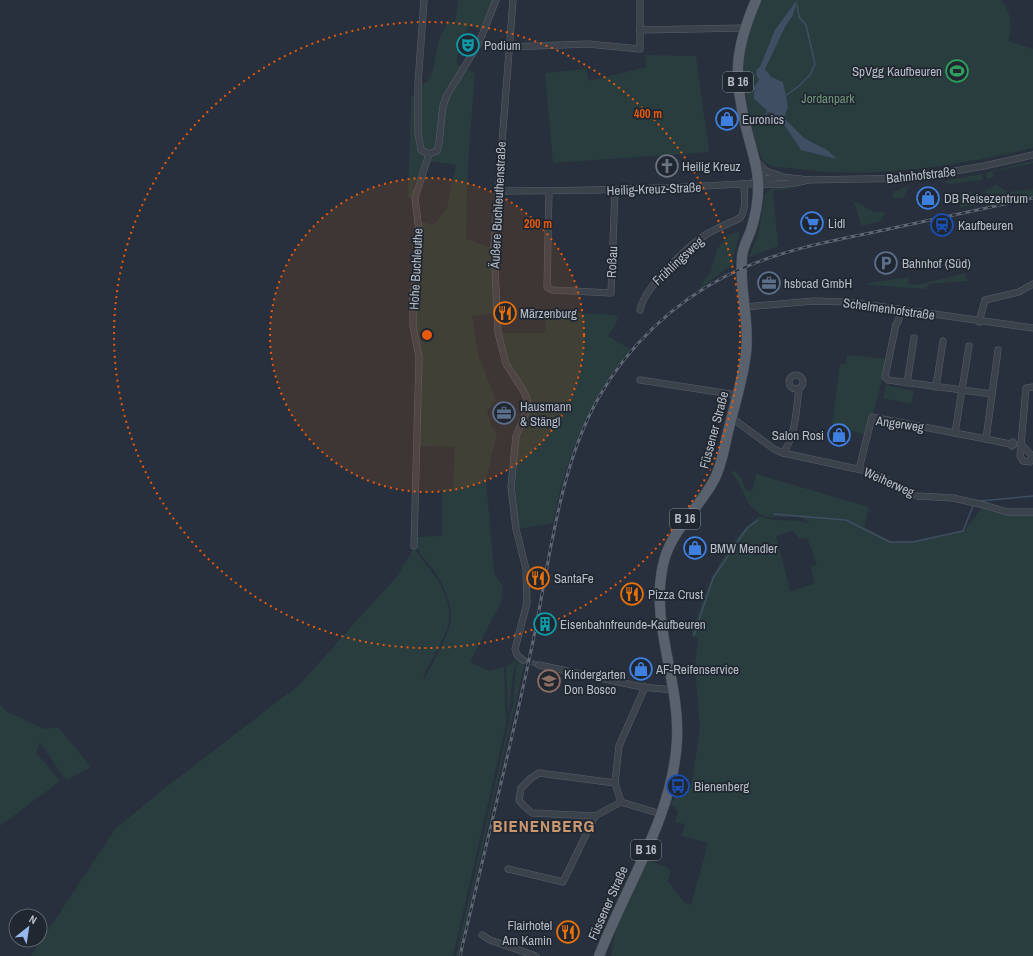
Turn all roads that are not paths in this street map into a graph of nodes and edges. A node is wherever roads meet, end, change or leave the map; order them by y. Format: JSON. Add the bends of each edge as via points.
{"nodes":[{"id":1,"x":424,"y":0,"type":"edge"},
{"id":2,"x":496,"y":0,"type":"edge"},
{"id":3,"x":513,"y":0,"type":"edge"},
{"id":4,"x":640,"y":0,"type":"edge"},
{"id":5,"x":756,"y":0,"type":"edge"},
{"id":6,"x":744,"y":28,"type":"junction"},
{"id":7,"x":640,"y":30,"type":"junction"},
{"id":8,"x":509,"y":47,"type":"junction"},
{"id":9,"x":746,"y":129,"type":"junction"},
{"id":10,"x":429,"y":154,"type":"junction"},
{"id":11,"x":1033,"y":155,"type":"edge"},
{"id":12,"x":755,"y":157,"type":"junction"},
{"id":13,"x":782,"y":177,"type":"junction"},
{"id":14,"x":808,"y":180,"type":"junction"},
{"id":15,"x":752,"y":183,"type":"junction"},
{"id":16,"x":497,"y":190,"type":"junction"},
{"id":17,"x":549,"y":191,"type":"junction"},
{"id":18,"x":615,"y":191,"type":"junction"},
{"id":19,"x":1033,"y":284,"type":"edge"},
{"id":20,"x":745,"y":307,"type":"junction"},
{"id":21,"x":640,"y":310,"type":"dead end"},
{"id":22,"x":901,"y":311,"type":"junction"},
{"id":23,"x":979,"y":322,"type":"junction"},
{"id":24,"x":1033,"y":328,"type":"edge"},
{"id":25,"x":914,"y":338,"type":"dead end"},
{"id":26,"x":943,"y":341,"type":"dead end"},
{"id":27,"x":969,"y":346,"type":"dead end"},
{"id":28,"x":998,"y":350,"type":"dead end"},
{"id":29,"x":640,"y":380,"type":"dead end"},
{"id":30,"x":907,"y":383,"type":"junction"},
{"id":31,"x":936,"y":387,"type":"junction"},
{"id":32,"x":1033,"y":387,"type":"edge"},
{"id":33,"x":799,"y":388,"type":"dead end"},
{"id":34,"x":962,"y":390,"type":"junction"},
{"id":35,"x":992,"y":394,"type":"junction"},
{"id":36,"x":737,"y":396,"type":"junction"},
{"id":37,"x":732,"y":418,"type":"junction"},
{"id":38,"x":955,"y":433,"type":"junction"},
{"id":39,"x":986,"y":439,"type":"junction"},
{"id":40,"x":1010,"y":444,"type":"dead end"},
{"id":41,"x":1021,"y":444,"type":"dead end"},
{"id":42,"x":783,"y":453,"type":"junction"},
{"id":43,"x":859,"y":469,"type":"junction"},
{"id":44,"x":1033,"y":512,"type":"edge"},
{"id":45,"x":414,"y":546,"type":"dead end"},
{"id":46,"x":523,"y":660,"type":"dead end"},
{"id":47,"x":539,"y":665,"type":"tunnel mouth"},
{"id":48,"x":645,"y":687,"type":"junction"},
{"id":49,"x":674,"y":690,"type":"junction"},
{"id":50,"x":615,"y":784,"type":"junction"},
{"id":51,"x":620,"y":802,"type":"junction"},
{"id":52,"x":661,"y":814,"type":"junction"},
{"id":53,"x":595,"y":816,"type":"junction"},
{"id":54,"x":508,"y":869,"type":"dead end"},
{"id":55,"x":482,"y":935,"type":"dead end"},
{"id":56,"x":536,"y":956,"type":"edge"},
{"id":57,"x":599,"y":956,"type":"edge"}],
"edges":[{"from":1,"to":10,"type":"street","via":[[418,84],[418,133],[421,150]]},
{"from":2,"to":10,"type":"street","name":"Hohe Buchleuthe","via":[[479,43],[447,95],[437,150]]},
{"from":3,"to":8,"type":"street","name":"Äußere Buchleuthenstraße"},
{"from":4,"to":7,"type":"street"},
{"from":5,"to":6,"type":"main road","number":"B 16"},
{"from":6,"to":7,"type":"street"},
{"from":6,"to":9,"type":"main road","number":"B 16","via":[[737,71]]},
{"from":7,"to":8,"type":"street","via":[[640,49],[588,44]]},
{"from":8,"to":16,"type":"street","name":"Äußere Buchleuthenstraße"},
{"from":9,"to":12,"type":"main road","number":"B 16"},
{"from":9,"to":15,"type":"main road","number":"B 16"},
{"from":10,"to":45,"type":"street","name":"Hohe Buchleuthe","via":[[415,198],[419,231],[413,326],[419,357]]},
{"from":11,"to":14,"type":"street","name":"Bahnhofstraße","via":[[914,178]]},
{"from":12,"to":13,"type":"street","name":"Bahnhofstraße","via":[[763,169]]},
{"from":12,"to":15,"type":"main road","number":"B 16"},
{"from":13,"to":14,"type":"street","name":"Bahnhofstraße"},
{"from":13,"to":15,"type":"street","name":"Bahnhofstraße"},
{"from":14,"to":15,"type":"street","name":"Bahnhofstraße"},
{"from":15,"to":18,"type":"street","name":"Heilig-Kreuz-Straße"},
{"from":15,"to":20,"type":"main road","name":"Füssener Straße","number":"B 16","via":[[758,196],[754,219],[742,255]]},
{"from":15,"to":21,"type":"street","name":"Frühlingsweg","via":[[740,218],[694,243],[649,288]]},
{"from":16,"to":17,"type":"street","name":"Heilig-Kreuz-Straße"},
{"from":16,"to":46,"type":"street","name":"Äußere Buchleuthenstraße","via":[[494,246],[498,333],[506,364],[527,399],[527,410],[516,436],[511,487],[516,529],[526,569],[526,615],[515,649]]},
{"from":17,"to":18,"type":"street","name":"Heilig-Kreuz-Straße"},
{"from":17,"to":18,"type":"street","name":"Roßau","via":[[547,287],[552,290],[611,293]]},
{"from":19,"to":23,"type":"street","via":[[1018,292],[985,300]]},
{"from":20,"to":22,"type":"street","name":"Schelmenhofstraße","via":[[814,301],[848,302]]},
{"from":20,"to":36,"type":"main road","name":"Füssener Straße","number":"B 16","via":[[748,332],[746,356]]},
{"from":22,"to":23,"type":"street","name":"Schelmenhofstraße"},
{"from":22,"to":30,"type":"street","via":[[885,377],[888,380]]},
{"from":23,"to":24,"type":"street","name":"Schelmenhofstraße"},
{"from":25,"to":30,"type":"street"},
{"from":26,"to":31,"type":"street"},
{"from":27,"to":34,"type":"street"},
{"from":28,"to":35,"type":"street"},
{"from":29,"to":36,"type":"street"},
{"from":30,"to":31,"type":"street"},
{"from":31,"to":34,"type":"street"},
{"from":32,"to":41,"type":"street","via":[[1026,388]]},
{"from":33,"to":42,"type":"street","via":[[794,424],[788,446]]},
{"from":34,"to":35,"type":"street"},
{"from":34,"to":38,"type":"street"},
{"from":35,"to":39,"type":"street"},
{"from":36,"to":37,"type":"main road","name":"Füssener Straße","number":"B 16"},
{"from":37,"to":42,"type":"street","name":"Weiherweg"},
{"from":37,"to":49,"type":"main road","name":"Füssener Straße","number":"B 16","via":[[717,475],[704,497],[677,531],[667,550],[662,568],[660,608]]},
{"from":38,"to":39,"type":"street","name":"Angerweg"},
{"from":38,"to":43,"type":"street","name":"Angerweg","via":[[872,418]]},
{"from":39,"to":40,"type":"street","name":"Angerweg"},
{"from":42,"to":43,"type":"street","name":"Weiherweg"},
{"from":43,"to":44,"type":"street","name":"Weiherweg","via":[[871,472],[917,496],[952,498],[1007,512]]},
{"from":47,"to":48,"type":"street"},
{"from":48,"to":49,"type":"street"},
{"from":48,"to":50,"type":"street","via":[[619,746]]},
{"from":49,"to":52,"type":"main road","name":"Füssener Straße","number":"B 16","via":[[677,739],[672,776]]},
{"from":50,"to":51,"type":"street"},
{"from":50,"to":53,"type":"street","via":[[539,773],[521,788],[519,800],[532,813]]},
{"from":51,"to":52,"type":"street"},
{"from":51,"to":53,"type":"street"},
{"from":52,"to":57,"type":"main road","name":"Füssener Straße","number":"B 16"},
{"from":53,"to":54,"type":"street","via":[[563,882]]},
{"from":55,"to":56,"type":"street"}]}
